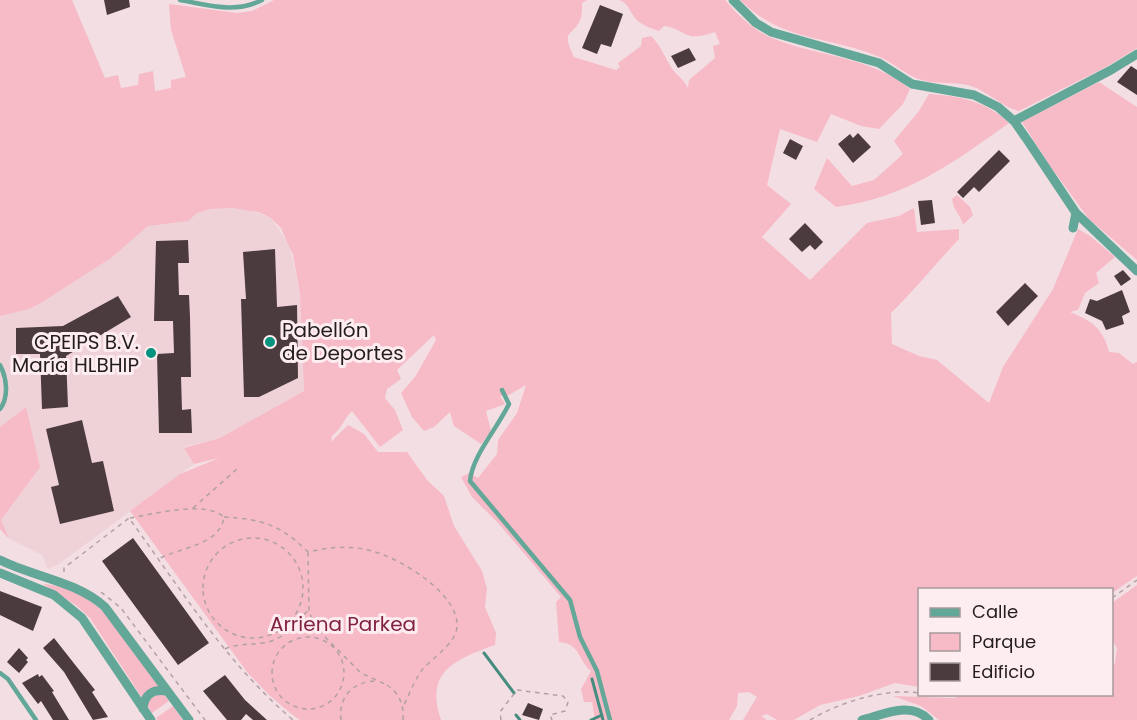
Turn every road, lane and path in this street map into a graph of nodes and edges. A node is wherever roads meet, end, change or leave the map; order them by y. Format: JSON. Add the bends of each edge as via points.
{"nodes":[{"id":1,"x":180,"y":0,"type":"edge"},
{"id":2,"x":262,"y":0,"type":"edge"},
{"id":3,"x":733,"y":0,"type":"edge"},
{"id":4,"x":1137,"y":54,"type":"edge"},
{"id":5,"x":1014,"y":121,"type":"junction"},
{"id":6,"x":1076,"y":213,"type":"junction"},
{"id":7,"x":1073,"y":228,"type":"dead end"},
{"id":8,"x":1137,"y":271,"type":"edge"},
{"id":9,"x":0,"y":365,"type":"edge"},
{"id":10,"x":502,"y":390,"type":"dead end"},
{"id":11,"x":0,"y":410,"type":"edge"},
{"id":12,"x":237,"y":469,"type":"dead end"},
{"id":13,"x":192,"y":509,"type":"junction"},
{"id":14,"x":224,"y":517,"type":"junction"},
{"id":15,"x":129,"y":518,"type":"junction"},
{"id":16,"x":308,"y":552,"type":"junction"},
{"id":17,"x":158,"y":559,"type":"junction"},
{"id":18,"x":0,"y":560,"type":"edge"},
{"id":19,"x":0,"y":573,"type":"edge"},
{"id":20,"x":1137,"y":579,"type":"edge"},
{"id":21,"x":61,"y":580,"type":"junction"},
{"id":22,"x":100,"y":591,"type":"dead end"},
{"id":23,"x":1113,"y":597,"type":"edge"},
{"id":24,"x":309,"y":609,"type":"junction"},
{"id":25,"x":317,"y":629,"type":"junction"},
{"id":26,"x":290,"y":631,"type":"junction"},
{"id":27,"x":279,"y":632,"type":"joint"},
{"id":28,"x":225,"y":649,"type":"junction"},
{"id":29,"x":0,"y":673,"type":"edge"},
{"id":30,"x":387,"y":685,"type":"junction"},
{"id":31,"x":166,"y":692,"type":"junction"},
{"id":32,"x":278,"y":693,"type":"joint"},
{"id":33,"x":918,"y":693,"type":"edge"},
{"id":34,"x":404,"y":707,"type":"junction"},
{"id":35,"x":143,"y":709,"type":"junction"},
{"id":36,"x":36,"y":720,"type":"edge"},
{"id":37,"x":151,"y":720,"type":"edge"},
{"id":38,"x":189,"y":720,"type":"edge"},
{"id":39,"x":204,"y":720,"type":"edge"},
{"id":40,"x":293,"y":720,"type":"edge"},
{"id":41,"x":341,"y":720,"type":"edge"},
{"id":42,"x":402,"y":720,"type":"edge"},
{"id":43,"x":501,"y":720,"type":"edge"},
{"id":44,"x":552,"y":720,"type":"edge"},
{"id":45,"x":610,"y":720,"type":"edge"},
{"id":46,"x":810,"y":720,"type":"edge"},
{"id":47,"x":862,"y":720,"type":"edge"},
{"id":48,"x":929,"y":720,"type":"edge"}],
"edges":[{"from":1,"to":2,"type":"lane","via":[[231,9],[247,8]]},
{"from":3,"to":5,"type":"street","via":[[771,32],[879,63],[923,87],[974,96],[998,107]]},
{"from":4,"to":5,"type":"street"},
{"from":5,"to":6,"type":"street"},
{"from":6,"to":7,"type":"street"},
{"from":6,"to":8,"type":"street"},
{"from":9,"to":11,"type":"lane","via":[[6,381],[5,402]]},
{"from":10,"to":45,"type":"lane","via":[[509,404],[472,465],[470,481],[570,600],[580,637],[597,671]]},
{"from":12,"to":13,"type":"path"},
{"from":13,"to":14,"type":"path","via":[[216,510]]},
{"from":13,"to":15,"type":"path"},
{"from":14,"to":16,"type":"path","via":[[267,522],[290,534]]},
{"from":14,"to":17,"type":"path","via":[[222,529],[212,539]]},
{"from":15,"to":17,"type":"path"},
{"from":15,"to":21,"type":"path","via":[[64,567]]},
{"from":16,"to":24,"type":"path"},
{"from":16,"to":34,"type":"path","via":[[353,547],[392,557],[429,581],[452,608],[456,632],[420,673]]},
{"from":17,"to":28,"type":"path"},
{"from":18,"to":21,"type":"street","via":[[23,571]]},
{"from":19,"to":35,"type":"street","via":[[54,595],[81,618]]},
{"from":20,"to":23,"type":"path"},
{"from":21,"to":31,"type":"street","via":[[85,591],[105,607]]},
{"from":22,"to":39,"type":"path","via":[[121,608]]},
{"from":24,"to":25,"type":"path"},
{"from":24,"to":26,"type":"path"},
{"from":25,"to":26,"type":"path"},
{"from":25,"to":30,"type":"path","via":[[361,674]]},
{"from":26,"to":28,"type":"path","via":[[266,643],[235,644]]},
{"from":27,"to":27,"type":"path","via":[[290,624],[302,600],[304,587],[296,562],[288,551],[265,539],[252,537],[226,546],[215,555],[203,581],[207,609],[225,631],[238,636],[252,639]]},
{"from":28,"to":40,"type":"path","via":[[248,678]]},
{"from":29,"to":36,"type":"lane"},
{"from":30,"to":34,"type":"path"},
{"from":30,"to":41,"type":"path","via":[[377,681],[356,685],[342,701]]},
{"from":31,"to":35,"type":"street","via":[[150,693]]},
{"from":31,"to":38,"type":"street"},
{"from":32,"to":32,"type":"path","via":[[305,709],[328,703],[341,686],[343,664],[339,654],[322,639],[307,637],[289,642],[274,663]]},
{"from":33,"to":46,"type":"path","via":[[898,690],[825,711]]},
{"from":34,"to":42,"type":"path"},
{"from":35,"to":37,"type":"street"},
{"from":43,"to":44,"type":"path","via":[[500,712],[517,690],[563,696],[568,702],[566,711],[550,715]]},
{"from":47,"to":48,"type":"street","via":[[907,709],[922,712]]}]}
